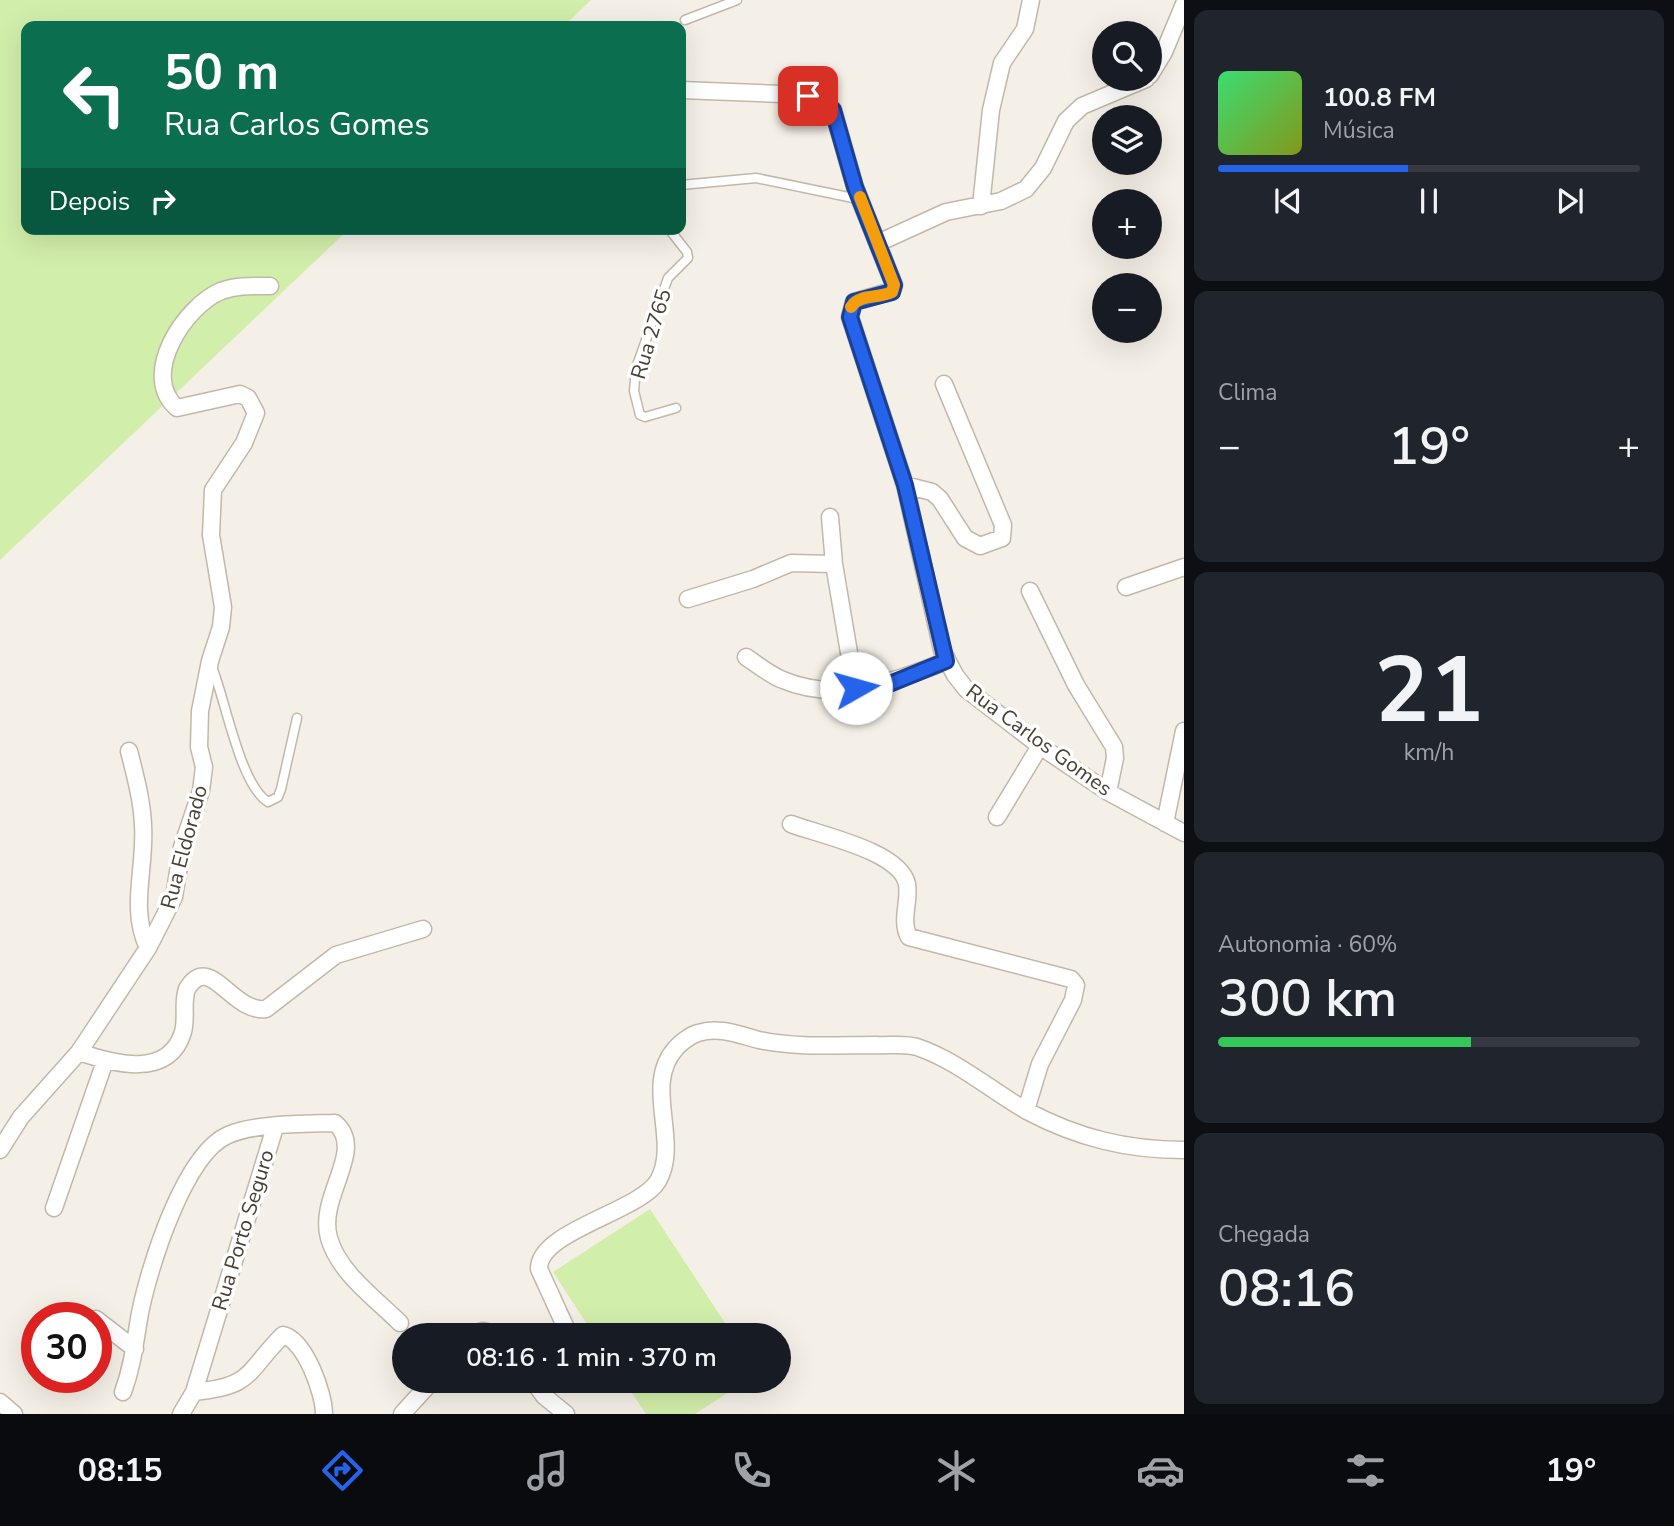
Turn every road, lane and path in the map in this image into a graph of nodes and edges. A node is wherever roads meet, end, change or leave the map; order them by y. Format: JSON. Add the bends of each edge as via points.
{"nodes":[{"id":1,"x":737,"y":0,"type":"edge"},
{"id":2,"x":1031,"y":0,"type":"edge"},
{"id":3,"x":1184,"y":4,"type":"edge"},
{"id":4,"x":685,"y":20,"type":"dead end"},
{"id":5,"x":1162,"y":55,"type":"edge"},
{"id":6,"x":686,"y":90,"type":"edge"},
{"id":7,"x":1116,"y":91,"type":"edge"},
{"id":8,"x":686,"y":184,"type":"edge"},
{"id":9,"x":861,"y":200,"type":"junction"},
{"id":10,"x":981,"y":206,"type":"junction"},
{"id":11,"x":673,"y":235,"type":"edge"},
{"id":12,"x":878,"y":243,"type":"junction"},
{"id":13,"x":270,"y":286,"type":"dead end"},
{"id":14,"x":944,"y":384,"type":"dead end"},
{"id":15,"x":676,"y":408,"type":"dead end"},
{"id":16,"x":905,"y":485,"type":"junction"},
{"id":17,"x":830,"y":517,"type":"dead end"},
{"id":18,"x":834,"y":564,"type":"junction"},
{"id":19,"x":1184,"y":567,"type":"edge"},
{"id":20,"x":1126,"y":587,"type":"dead end"},
{"id":21,"x":1030,"y":591,"type":"dead end"},
{"id":22,"x":688,"y":599,"type":"dead end"},
{"id":23,"x":746,"y":657,"type":"dead end"},
{"id":24,"x":210,"y":661,"type":"junction"},
{"id":25,"x":946,"y":661,"type":"junction"},
{"id":26,"x":856,"y":688,"type":"junction"},
{"id":27,"x":297,"y":718,"type":"dead end"},
{"id":28,"x":1184,"y":731,"type":"edge"},
{"id":29,"x":1040,"y":746,"type":"junction"},
{"id":30,"x":129,"y":751,"type":"dead end"},
{"id":31,"x":1108,"y":792,"type":"junction"},
{"id":32,"x":998,"y":817,"type":"dead end"},
{"id":33,"x":791,"y":824,"type":"dead end"},
{"id":34,"x":1165,"y":824,"type":"junction"},
{"id":35,"x":1184,"y":833,"type":"edge"},
{"id":36,"x":423,"y":929,"type":"dead end"},
{"id":37,"x":148,"y":948,"type":"junction"},
{"id":38,"x":79,"y":1052,"type":"junction"},
{"id":39,"x":105,"y":1061,"type":"junction"},
{"id":40,"x":1027,"y":1110,"type":"junction"},
{"id":41,"x":275,"y":1127,"type":"junction"},
{"id":42,"x":0,"y":1150,"type":"edge"},
{"id":43,"x":1184,"y":1150,"type":"edge"},
{"id":44,"x":54,"y":1208,"type":"dead end"},
{"id":45,"x":399,"y":1323,"type":"edge"},
{"id":46,"x":564,"y":1323,"type":"edge"},
{"id":47,"x":112,"y":1332,"type":"edge"},
{"id":48,"x":135,"y":1349,"type":"junction"},
{"id":49,"x":122,"y":1392,"type":"dead end"},
{"id":50,"x":194,"y":1392,"type":"junction"},
{"id":51,"x":421,"y":1393,"type":"edge"},
{"id":52,"x":542,"y":1393,"type":"edge"},
{"id":53,"x":0,"y":1402,"type":"edge"},
{"id":54,"x":15,"y":1414,"type":"edge"},
{"id":55,"x":181,"y":1414,"type":"edge"},
{"id":56,"x":324,"y":1414,"type":"edge"},
{"id":57,"x":402,"y":1414,"type":"edge"},
{"id":58,"x":566,"y":1414,"type":"edge"}],
"edges":[{"from":1,"to":4,"type":"lane"},
{"from":2,"to":10,"type":"street","via":[[1025,29],[1007,52],[1000,71]]},
{"from":3,"to":5,"type":"street"},
{"from":6,"to":9,"type":"street","name":"Rua Carlos Gomes","via":[[808,96],[826,103],[833,110]]},
{"from":7,"to":10,"type":"street","via":[[1082,106],[1066,121],[1043,168],[1026,189]]},
{"from":8,"to":9,"type":"lane","via":[[756,178]]},
{"from":9,"to":12,"type":"street","name":"Rua Carlos Gomes"},
{"from":10,"to":12,"type":"street","via":[[946,212]]},
{"from":11,"to":15,"type":"lane","name":"Rua 2765","via":[[688,258],[668,278],[636,368],[634,391],[640,415]]},
{"from":12,"to":16,"type":"street","name":"Rua Carlos Gomes","via":[[894,285],[892,292],[854,302],[850,317]]},
{"from":13,"to":24,"type":"street","name":"Rua Eldorado","via":[[238,286],[219,292],[186,317],[166,358],[166,393],[177,408],[240,394],[248,398],[256,413],[244,443],[213,490],[211,535],[223,607]]},
{"from":14,"to":16,"type":"street","via":[[1003,525],[1002,538],[980,546],[965,538],[940,499]]},
{"from":16,"to":25,"type":"street","name":"Rua Carlos Gomes"},
{"from":17,"to":18,"type":"street"},
{"from":18,"to":22,"type":"street","via":[[791,563]]},
{"from":18,"to":26,"type":"street"},
{"from":19,"to":20,"type":"street"},
{"from":21,"to":31,"type":"street","via":[[1076,685],[1114,747]]},
{"from":23,"to":26,"type":"street","via":[[798,686]]},
{"from":24,"to":27,"type":"lane","via":[[230,730],[254,787],[268,802],[278,797],[281,789]]},
{"from":24,"to":37,"type":"street","name":"Rua Eldorado","via":[[200,711],[201,791],[182,847],[174,897]]},
{"from":25,"to":26,"type":"street","via":[[887,685]]},
{"from":25,"to":29,"type":"street","name":"Rua Carlos Gomes","via":[[966,689]]},
{"from":28,"to":34,"type":"street"},
{"from":29,"to":31,"type":"street","name":"Rua Carlos Gomes"},
{"from":29,"to":32,"type":"street"},
{"from":30,"to":37,"type":"street","via":[[143,827],[137,904]]},
{"from":31,"to":34,"type":"street","name":"Rua Carlos Gomes"},
{"from":33,"to":40,"type":"street","via":[[875,853],[896,865],[906,881],[909,902],[904,922],[909,937],[1071,979],[1076,985],[1040,1064]]},
{"from":34,"to":35,"type":"street","name":"Rua Carlos Gomes"},
{"from":36,"to":39,"type":"street","via":[[336,955],[266,1009],[243,1006],[220,982],[210,976],[201,978],[191,983],[185,995],[183,1030],[176,1051],[150,1064]]},
{"from":37,"to":38,"type":"street","name":"Rua Eldorado"},
{"from":38,"to":39,"type":"street"},
{"from":38,"to":42,"type":"street","name":"Rua Eldorado","via":[[21,1117]]},
{"from":39,"to":44,"type":"street"},
{"from":40,"to":43,"type":"street","via":[[1103,1143]]},
{"from":40,"to":46,"type":"street","via":[[940,1056],[914,1046],[813,1046],[760,1040],[732,1030],[697,1033],[677,1047],[664,1066],[665,1153],[659,1179],[649,1191],[571,1234],[539,1261]]},
{"from":41,"to":45,"type":"street","name":"Rua Porto Seguro","via":[[335,1123],[343,1130],[346,1154],[327,1207],[328,1236],[342,1266]]},
{"from":41,"to":48,"type":"street","via":[[244,1129],[216,1141],[186,1182],[141,1311]]},
{"from":41,"to":50,"type":"street","name":"Rua Porto Seguro"},
{"from":47,"to":48,"type":"street"},
{"from":48,"to":49,"type":"street"},
{"from":50,"to":55,"type":"street","name":"Rua Porto Seguro"},
{"from":50,"to":56,"type":"street","via":[[220,1389],[249,1377],[283,1335],[298,1347],[323,1392]]},
{"from":51,"to":57,"type":"street"},
{"from":52,"to":58,"type":"street"},
{"from":53,"to":54,"type":"street"}]}
